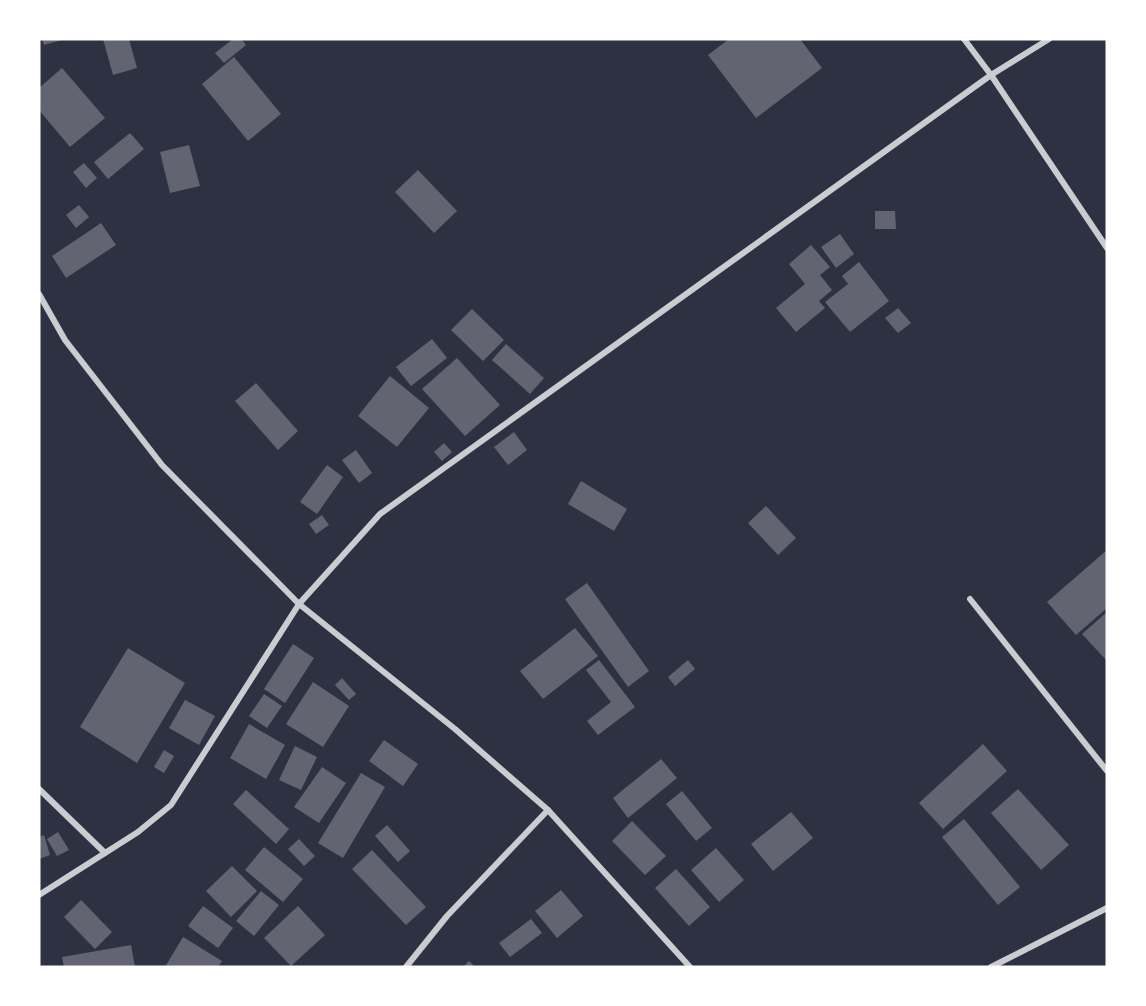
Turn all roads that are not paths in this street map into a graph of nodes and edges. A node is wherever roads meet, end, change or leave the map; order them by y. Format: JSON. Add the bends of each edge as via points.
{"nodes":[{"id":1,"x":964,"y":39,"type":"edge"},
{"id":2,"x":1048,"y":39,"type":"edge"},
{"id":3,"x":991,"y":75,"type":"junction"},
{"id":4,"x":1107,"y":248,"type":"edge"},
{"id":5,"x":39,"y":294,"type":"edge"},
{"id":6,"x":970,"y":599,"type":"dead end"},
{"id":7,"x":298,"y":604,"type":"junction"},
{"id":8,"x":1107,"y":771,"type":"edge"},
{"id":9,"x":39,"y":789,"type":"edge"},
{"id":10,"x":548,"y":810,"type":"junction"},
{"id":11,"x":105,"y":853,"type":"junction"},
{"id":12,"x":39,"y":895,"type":"edge"},
{"id":13,"x":1107,"y":908,"type":"edge"},
{"id":14,"x":406,"y":967,"type":"edge"},
{"id":15,"x":690,"y":967,"type":"edge"},
{"id":16,"x":990,"y":967,"type":"edge"}],
"edges":[{"from":1,"to":3,"type":"street"},
{"from":2,"to":3,"type":"street"},
{"from":3,"to":4,"type":"street"},
{"from":3,"to":7,"type":"street","via":[[380,514]]},
{"from":5,"to":7,"type":"street","via":[[65,340],[162,465]]},
{"from":6,"to":8,"type":"street"},
{"from":7,"to":10,"type":"street","via":[[455,729]]},
{"from":7,"to":11,"type":"street","via":[[171,805]]},
{"from":9,"to":11,"type":"street"},
{"from":10,"to":14,"type":"street","via":[[447,916]]},
{"from":10,"to":15,"type":"street"},
{"from":11,"to":12,"type":"street"},
{"from":13,"to":16,"type":"street"}]}
